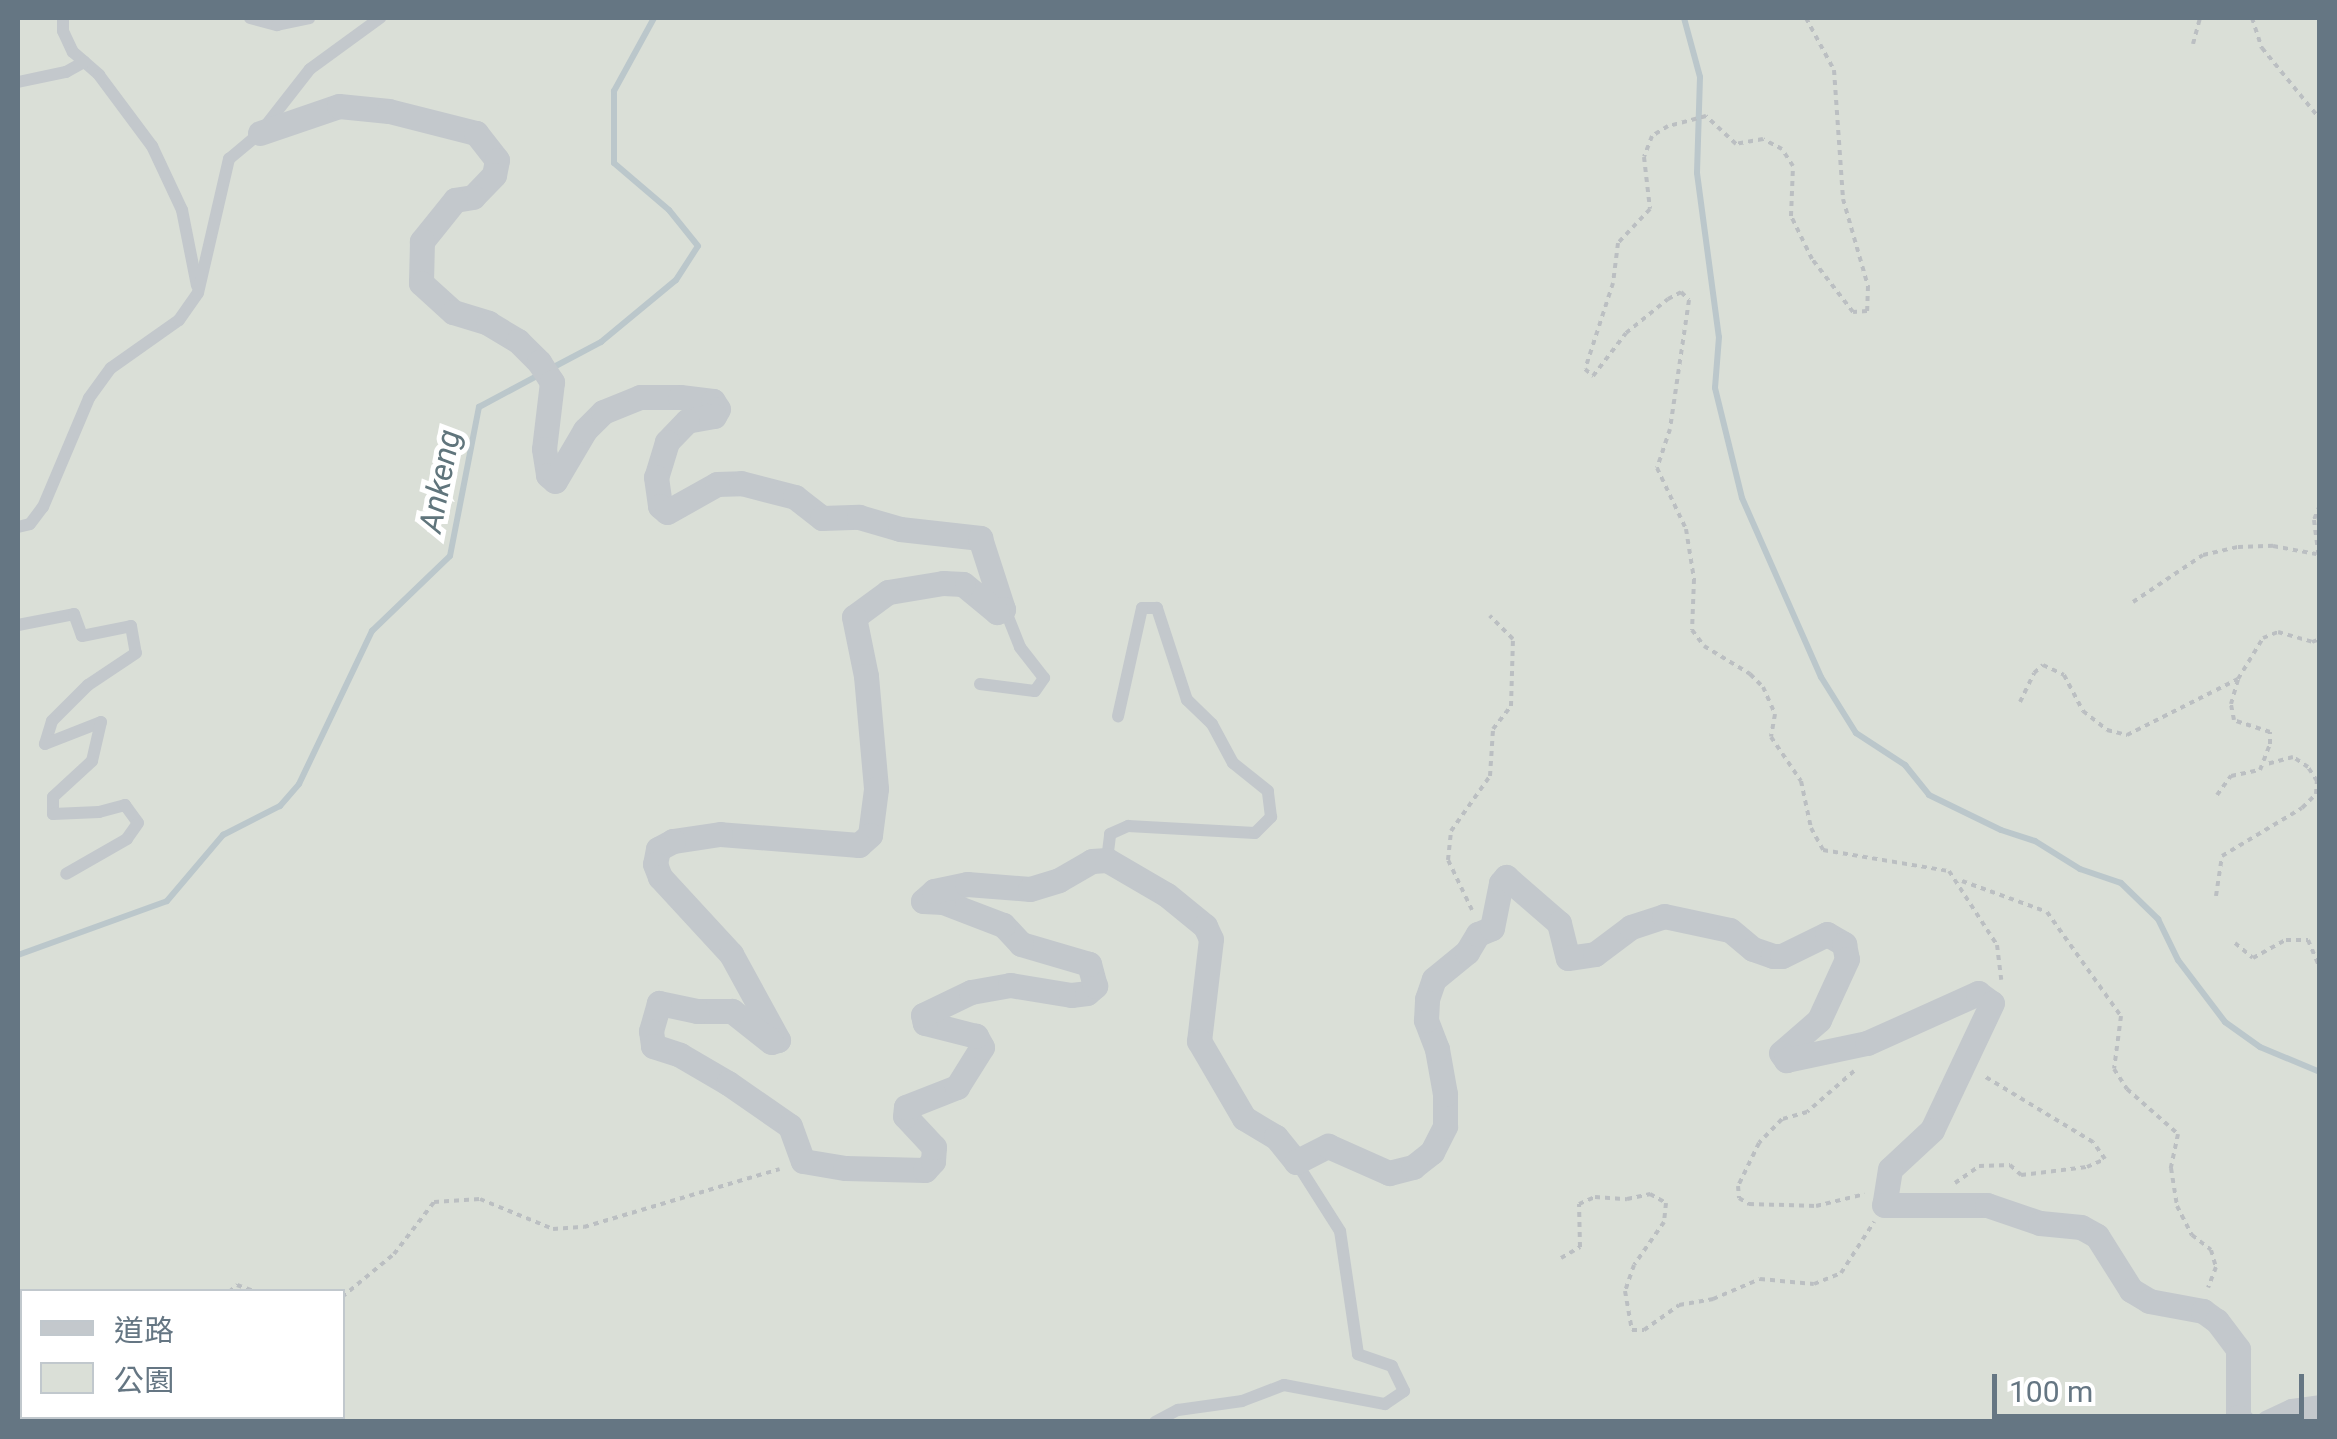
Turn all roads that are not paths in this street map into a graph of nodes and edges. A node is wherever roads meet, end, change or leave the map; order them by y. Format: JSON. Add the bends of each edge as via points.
{"nodes":[{"id":1,"x":63,"y":18,"type":"edge"},
{"id":2,"x":250,"y":18,"type":"edge"},
{"id":3,"x":309,"y":18,"type":"edge"},
{"id":4,"x":380,"y":18,"type":"edge"},
{"id":5,"x":84,"y":62,"type":"junction"},
{"id":6,"x":18,"y":82,"type":"edge"},
{"id":7,"x":260,"y":133,"type":"junction"},
{"id":8,"x":198,"y":293,"type":"junction"},
{"id":9,"x":18,"y":527,"type":"edge"},
{"id":10,"x":998,"y":585,"type":"junction"},
{"id":11,"x":18,"y":625,"type":"edge"},
{"id":12,"x":980,"y":684,"type":"dead end"},
{"id":13,"x":1118,"y":716,"type":"dead end"},
{"id":14,"x":1108,"y":860,"type":"junction"},
{"id":15,"x":66,"y":874,"type":"dead end"},
{"id":16,"x":1296,"y":1162,"type":"junction"},
{"id":17,"x":2320,"y":1407,"type":"edge"},
{"id":18,"x":1155,"y":1422,"type":"edge"},
{"id":19,"x":2243,"y":1422,"type":"edge"},
{"id":20,"x":2268,"y":1422,"type":"edge"}],
"edges":[{"from":1,"to":5,"type":"lane","via":[[68,42]]},
{"from":2,"to":3,"type":"lane","via":[[277,25]]},
{"from":4,"to":7,"type":"lane","via":[[310,69]]},
{"from":5,"to":6,"type":"lane"},
{"from":5,"to":8,"type":"lane","via":[[152,146],[182,210]]},
{"from":7,"to":8,"type":"lane","via":[[229,159]]},
{"from":7,"to":10,"type":"street","via":[[339,106],[476,133],[496,160],[494,176],[473,197],[455,200],[422,241],[422,283],[453,312],[488,323],[539,362],[552,382],[544,448],[555,481],[585,430],[621,403],[640,396],[713,402],[714,416],[687,421],[658,463],[660,506],[667,512],[717,484],[772,488],[822,518],[859,517],[980,538]]},
{"from":8,"to":9,"type":"lane","via":[[179,320],[112,368],[89,398],[43,507],[30,524]]},
{"from":10,"to":12,"type":"lane","via":[[1020,647],[1044,678],[1036,690]]},
{"from":10,"to":14,"type":"street","via":[[1003,609],[997,612],[962,584],[942,583],[888,592],[854,618],[876,790],[870,835],[859,844],[720,834],[658,849],[660,878],[731,954],[778,1040],[771,1042],[732,1010],[659,1003],[653,1046],[728,1083],[790,1126],[804,1161],[925,1170],[934,1147],[905,1116],[906,1107],[958,1087],[982,1047],[976,1036],[925,1023],[923,1015],[971,992],[1010,985],[1072,994],[1095,986],[1089,964],[1021,944],[1003,924],[923,897],[967,884],[1030,888]]},
{"from":11,"to":15,"type":"lane","via":[[74,614],[82,636],[132,626],[136,654],[88,685],[52,721],[45,744],[101,722],[92,761],[53,797],[53,814],[125,805],[138,823],[127,838]]},
{"from":13,"to":14,"type":"lane","via":[[1142,608],[1157,608],[1187,700],[1212,724],[1233,763],[1268,791],[1271,818],[1255,833],[1128,826],[1110,834]]},
{"from":14,"to":16,"type":"street","via":[[1204,926],[1212,953],[1203,978],[1200,1041],[1244,1118],[1276,1137]]},
{"from":16,"to":18,"type":"lane","via":[[1340,1231],[1358,1354],[1392,1366],[1404,1391],[1385,1404],[1284,1385],[1242,1401],[1178,1410]]},
{"from":16,"to":19,"type":"street","via":[[1328,1146],[1389,1173],[1432,1152],[1445,1126],[1446,1094],[1427,1000],[1434,979],[1492,928],[1506,877],[1559,922],[1568,958],[1595,954],[1631,927],[1664,916],[1730,930],[1773,956],[1836,936],[1847,959],[1819,1020],[1781,1053],[1786,1060],[1867,1044],[1978,993],[1992,1003],[1932,1130],[1890,1169],[1884,1197],[2004,1207],[2097,1236],[2131,1290],[2149,1302],[2217,1321],[2238,1349]]},
{"from":17,"to":20,"type":"street"}]}
